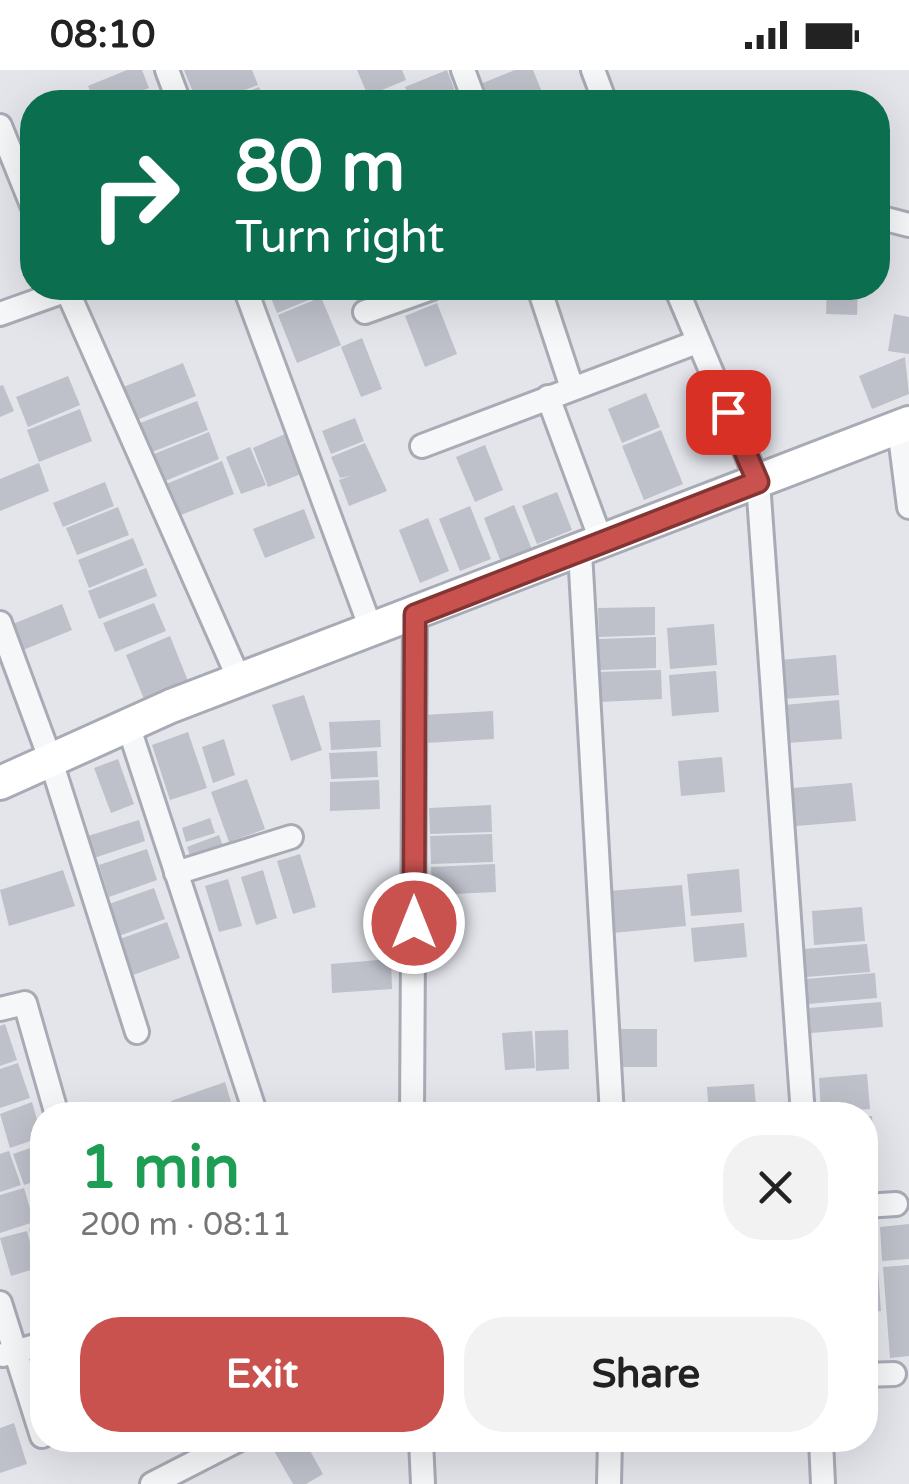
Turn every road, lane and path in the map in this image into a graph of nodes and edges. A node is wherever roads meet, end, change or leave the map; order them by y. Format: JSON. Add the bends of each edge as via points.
{"nodes":[{"id":1,"x":0,"y":126,"type":"edge"},
{"id":2,"x":20,"y":175,"type":"edge"},
{"id":3,"x":37,"y":300,"type":"edge"},
{"id":4,"x":74,"y":300,"type":"edge"},
{"id":5,"x":249,"y":300,"type":"edge"},
{"id":6,"x":398,"y":300,"type":"edge"},
{"id":7,"x":543,"y":300,"type":"edge"},
{"id":8,"x":681,"y":300,"type":"edge"},
{"id":9,"x":364,"y":312,"type":"dead end"},
{"id":10,"x":0,"y":314,"type":"edge"},
{"id":11,"x":697,"y":342,"type":"junction"},
{"id":12,"x":572,"y":388,"type":"junction"},
{"id":13,"x":548,"y":397,"type":"junction"},
{"id":14,"x":904,"y":425,"type":"edge"},
{"id":15,"x":422,"y":446,"type":"dead end"},
{"id":16,"x":758,"y":482,"type":"junction"},
{"id":17,"x":909,"y":507,"type":"edge"},
{"id":18,"x":591,"y":548,"type":"junction"},
{"id":19,"x":415,"y":615,"type":"junction"},
{"id":20,"x":0,"y":623,"type":"edge"},
{"id":21,"x":371,"y":629,"type":"junction"},
{"id":22,"x":240,"y":680,"type":"junction"},
{"id":23,"x":128,"y":725,"type":"junction"},
{"id":24,"x":52,"y":760,"type":"junction"},
{"id":25,"x":0,"y":783,"type":"edge"},
{"id":26,"x":291,"y":837,"type":"dead end"},
{"id":27,"x":176,"y":873,"type":"junction"},
{"id":28,"x":0,"y":1010,"type":"edge"},
{"id":29,"x":136,"y":1032,"type":"dead end"},
{"id":30,"x":53,"y":1102,"type":"edge"},
{"id":31,"x":252,"y":1102,"type":"edge"},
{"id":32,"x":412,"y":1102,"type":"edge"},
{"id":33,"x":612,"y":1102,"type":"edge"},
{"id":34,"x":802,"y":1102,"type":"edge"},
{"id":35,"x":896,"y":1204,"type":"dead end"},
{"id":36,"x":878,"y":1205,"type":"edge"},
{"id":37,"x":0,"y":1304,"type":"edge"},
{"id":38,"x":7,"y":1354,"type":"edge"},
{"id":39,"x":894,"y":1374,"type":"dead end"},
{"id":40,"x":878,"y":1375,"type":"edge"},
{"id":41,"x":30,"y":1408,"type":"edge"},
{"id":42,"x":220,"y":1452,"type":"edge"},
{"id":43,"x":421,"y":1452,"type":"edge"},
{"id":44,"x":610,"y":1452,"type":"edge"},
{"id":45,"x":822,"y":1452,"type":"edge"},
{"id":46,"x":182,"y":1477,"type":"edge"},
{"id":47,"x":152,"y":1484,"type":"edge"},
{"id":48,"x":423,"y":1484,"type":"edge"},
{"id":49,"x":609,"y":1484,"type":"edge"},
{"id":50,"x":823,"y":1484,"type":"edge"}],
"edges":[{"from":1,"to":2,"type":"street"},
{"from":3,"to":10,"type":"street"},
{"from":4,"to":22,"type":"street"},
{"from":5,"to":21,"type":"street"},
{"from":6,"to":9,"type":"street"},
{"from":7,"to":12,"type":"street"},
{"from":8,"to":11,"type":"street"},
{"from":11,"to":12,"type":"street"},
{"from":11,"to":16,"type":"street"},
{"from":12,"to":13,"type":"street"},
{"from":13,"to":15,"type":"street"},
{"from":13,"to":18,"type":"street"},
{"from":14,"to":16,"type":"street"},
{"from":14,"to":17,"type":"street"},
{"from":16,"to":18,"type":"street"},
{"from":16,"to":34,"type":"street"},
{"from":18,"to":19,"type":"street"},
{"from":18,"to":33,"type":"street"},
{"from":19,"to":21,"type":"street"},
{"from":19,"to":32,"type":"street"},
{"from":20,"to":24,"type":"street"},
{"from":21,"to":22,"type":"street"},
{"from":22,"to":23,"type":"street"},
{"from":23,"to":24,"type":"street"},
{"from":23,"to":27,"type":"street"},
{"from":24,"to":25,"type":"street"},
{"from":24,"to":29,"type":"street"},
{"from":26,"to":27,"type":"street"},
{"from":27,"to":31,"type":"street"},
{"from":28,"to":30,"type":"street","via":[[26,1003]]},
{"from":35,"to":36,"type":"street"},
{"from":37,"to":38,"type":"street"},
{"from":38,"to":41,"type":"street"},
{"from":39,"to":40,"type":"street"},
{"from":42,"to":46,"type":"street"},
{"from":43,"to":48,"type":"street"},
{"from":44,"to":49,"type":"street"},
{"from":45,"to":50,"type":"street"},
{"from":46,"to":47,"type":"street"}]}
